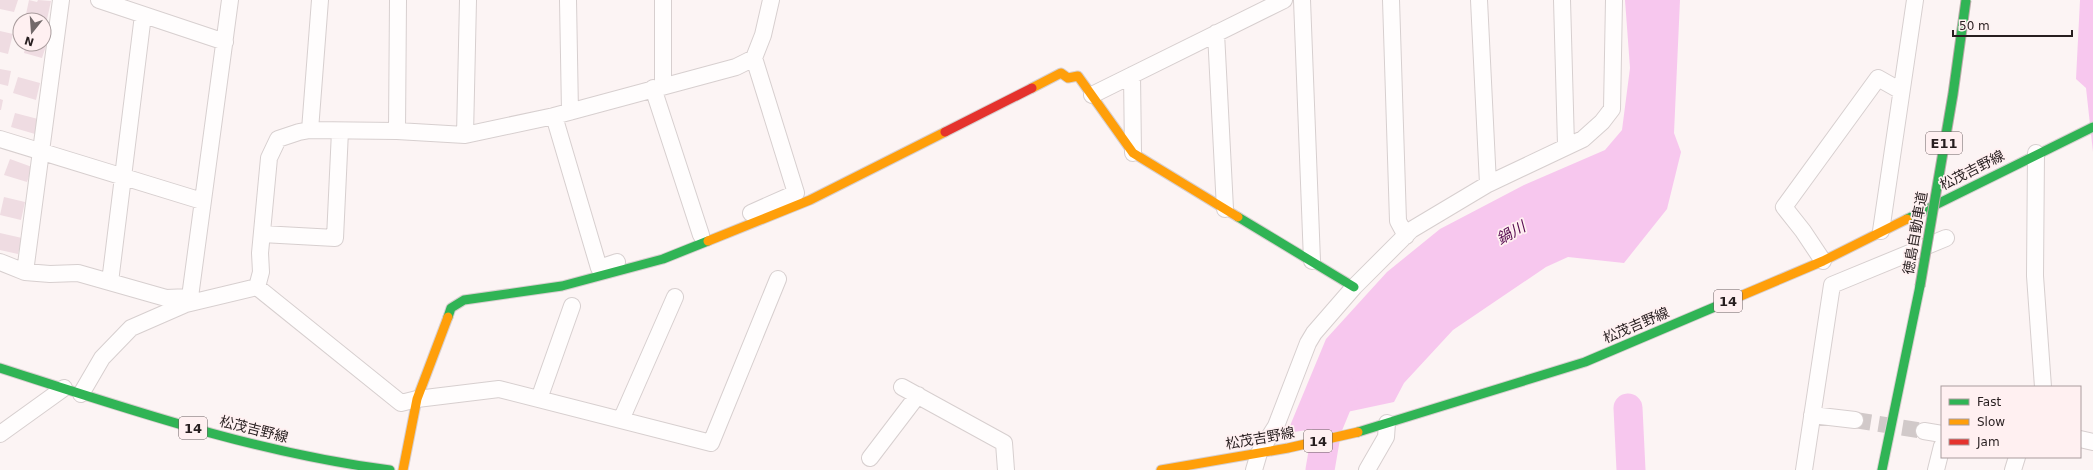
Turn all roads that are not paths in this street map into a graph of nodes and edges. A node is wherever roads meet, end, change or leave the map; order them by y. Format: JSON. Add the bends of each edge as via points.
{"nodes":[{"id":1,"x":61,"y":0,"type":"edge"},
{"id":2,"x":98,"y":0,"type":"edge"},
{"id":3,"x":230,"y":0,"type":"edge"},
{"id":4,"x":320,"y":0,"type":"edge"},
{"id":5,"x":398,"y":0,"type":"edge"},
{"id":6,"x":468,"y":0,"type":"edge"},
{"id":7,"x":568,"y":0,"type":"edge"},
{"id":8,"x":664,"y":0,"type":"edge"},
{"id":9,"x":772,"y":0,"type":"edge"},
{"id":10,"x":1284,"y":0,"type":"edge"},
{"id":11,"x":1302,"y":0,"type":"edge"},
{"id":12,"x":1391,"y":0,"type":"edge"},
{"id":13,"x":1479,"y":0,"type":"edge"},
{"id":14,"x":1562,"y":0,"type":"edge"},
{"id":15,"x":1614,"y":0,"type":"edge"},
{"id":16,"x":1915,"y":0,"type":"edge"},
{"id":17,"x":1966,"y":0,"type":"edge"},
{"id":18,"x":141,"y":9,"type":"edge"},
{"id":19,"x":1216,"y":34,"type":"junction"},
{"id":20,"x":226,"y":42,"type":"junction"},
{"id":21,"x":754,"y":58,"type":"junction"},
{"id":22,"x":1132,"y":75,"type":"junction"},
{"id":23,"x":658,"y":87,"type":"junction"},
{"id":24,"x":1901,"y":92,"type":"junction"},
{"id":25,"x":1092,"y":95,"type":"junction"},
{"id":26,"x":570,"y":112,"type":"junction"},
{"id":27,"x":554,"y":116,"type":"junction"},
{"id":28,"x":2092,"y":127,"type":"edge"},
{"id":29,"x":310,"y":130,"type":"junction"},
{"id":30,"x":340,"y":131,"type":"junction"},
{"id":31,"x":397,"y":131,"type":"junction"},
{"id":32,"x":465,"y":134,"type":"junction"},
{"id":33,"x":0,"y":139,"type":"edge"},
{"id":34,"x":1566,"y":145,"type":"junction"},
{"id":35,"x":42,"y":152,"type":"junction"},
{"id":36,"x":1133,"y":153,"type":"junction"},
{"id":37,"x":2036,"y":153,"type":"junction"},
{"id":38,"x":122,"y":176,"type":"junction"},
{"id":39,"x":1488,"y":184,"type":"junction"},
{"id":40,"x":202,"y":201,"type":"junction"},
{"id":41,"x":1225,"y":209,"type":"junction"},
{"id":42,"x":1881,"y":231,"type":"junction"},
{"id":43,"x":262,"y":234,"type":"junction"},
{"id":44,"x":701,"y":236,"type":"junction"},
{"id":45,"x":1406,"y":236,"type":"junction"},
{"id":46,"x":1946,"y":238,"type":"dead end"},
{"id":47,"x":1823,"y":261,"type":"junction"},
{"id":48,"x":0,"y":262,"type":"edge"},
{"id":49,"x":1312,"y":262,"type":"junction"},
{"id":50,"x":25,"y":272,"type":"junction"},
{"id":51,"x":778,"y":279,"type":"dead end"},
{"id":52,"x":110,"y":282,"type":"junction"},
{"id":53,"x":256,"y":287,"type":"junction"},
{"id":54,"x":1354,"y":287,"type":"junction"},
{"id":55,"x":675,"y":297,"type":"dead end"},
{"id":56,"x":188,"y":301,"type":"junction"},
{"id":57,"x":572,"y":306,"type":"dead end"},
{"id":58,"x":0,"y":368,"type":"edge"},
{"id":59,"x":2043,"y":386,"type":"edge"},
{"id":60,"x":902,"y":387,"type":"dead end"},
{"id":61,"x":64,"y":388,"type":"junction"},
{"id":62,"x":81,"y":394,"type":"junction"},
{"id":63,"x":918,"y":396,"type":"junction"},
{"id":64,"x":417,"y":399,"type":"junction"},
{"id":65,"x":539,"y":399,"type":"junction"},
{"id":66,"x":1812,"y":415,"type":"junction"},
{"id":67,"x":621,"y":420,"type":"junction"},
{"id":68,"x":1855,"y":420,"type":"tunnel mouth"},
{"id":69,"x":1386,"y":423,"type":"junction"},
{"id":70,"x":1924,"y":431,"type":"tunnel mouth"},
{"id":71,"x":0,"y":434,"type":"edge"},
{"id":72,"x":1941,"y":434,"type":"edge"},
{"id":73,"x":2081,"y":440,"type":"edge"},
{"id":74,"x":2093,"y":442,"type":"edge"},
{"id":75,"x":1941,"y":450,"type":"edge"},
{"id":76,"x":1260,"y":453,"type":"junction"},
{"id":77,"x":870,"y":458,"type":"dead end"},
{"id":78,"x":2017,"y":458,"type":"edge"},
{"id":79,"x":339,"y":467,"type":"edge"},
{"id":80,"x":390,"y":470,"type":"edge"},
{"id":81,"x":403,"y":470,"type":"edge"},
{"id":82,"x":1006,"y":470,"type":"edge"},
{"id":83,"x":1161,"y":470,"type":"edge"},
{"id":84,"x":1254,"y":470,"type":"edge"},
{"id":85,"x":1367,"y":470,"type":"edge"},
{"id":86,"x":1804,"y":470,"type":"edge"},
{"id":87,"x":1882,"y":470,"type":"edge"},
{"id":88,"x":1936,"y":470,"type":"edge"},
{"id":89,"x":2013,"y":470,"type":"edge"}],
"edges":[{"from":1,"to":35,"type":"street"},
{"from":2,"to":18,"type":"street"},
{"from":3,"to":20,"type":"street"},
{"from":4,"to":29,"type":"street"},
{"from":5,"to":31,"type":"street"},
{"from":6,"to":32,"type":"street"},
{"from":7,"to":26,"type":"street"},
{"from":8,"to":23,"type":"street"},
{"from":9,"to":21,"type":"street"},
{"from":10,"to":19,"type":"street"},
{"from":11,"to":49,"type":"street"},
{"from":12,"to":45,"type":"street","via":[[1398,221]]},
{"from":13,"to":39,"type":"street"},
{"from":14,"to":34,"type":"street"},
{"from":15,"to":34,"type":"street","via":[[1612,109],[1583,139]]},
{"from":16,"to":24,"type":"street"},
{"from":17,"to":87,"type":"main road","name":"徳島自動車道","number":"E11","bridge":true,"via":[[1953,94],[1920,286]]},
{"from":18,"to":20,"type":"street"},
{"from":18,"to":38,"type":"street"},
{"from":19,"to":22,"type":"street"},
{"from":19,"to":41,"type":"street"},
{"from":20,"to":40,"type":"street"},
{"from":21,"to":23,"type":"street","via":[[736,67]]},
{"from":21,"to":44,"type":"street","via":[[796,192]]},
{"from":22,"to":25,"type":"street"},
{"from":22,"to":36,"type":"street"},
{"from":23,"to":26,"type":"street"},
{"from":23,"to":44,"type":"street"},
{"from":24,"to":42,"type":"street"},
{"from":24,"to":47,"type":"street","via":[[1878,78],[1784,207]]},
{"from":25,"to":36,"type":"main road"},
{"from":25,"to":64,"type":"main road","via":[[1078,76],[1068,78],[1061,73],[810,200],[663,259],[562,286],[464,300],[451,308]]},
{"from":26,"to":27,"type":"street"},
{"from":27,"to":32,"type":"street"},
{"from":27,"to":44,"type":"street","via":[[599,268]]},
{"from":28,"to":37,"type":"main road","name":"松茂吉野線","number":"14"},
{"from":29,"to":30,"type":"street"},
{"from":29,"to":43,"type":"street","via":[[278,140],[269,158]]},
{"from":30,"to":31,"type":"street"},
{"from":30,"to":43,"type":"street","via":[[335,238]]},
{"from":31,"to":32,"type":"street"},
{"from":33,"to":35,"type":"street"},
{"from":34,"to":39,"type":"street"},
{"from":35,"to":38,"type":"street"},
{"from":35,"to":50,"type":"street"},
{"from":36,"to":41,"type":"main road"},
{"from":37,"to":42,"type":"main road","name":"松茂吉野線","number":"14"},
{"from":37,"to":59,"type":"street","via":[[2036,276]]},
{"from":38,"to":40,"type":"street"},
{"from":38,"to":52,"type":"street"},
{"from":39,"to":45,"type":"street"},
{"from":40,"to":56,"type":"street"},
{"from":41,"to":49,"type":"main road"},
{"from":42,"to":47,"type":"main road","name":"松茂吉野線","number":"14"},
{"from":43,"to":53,"type":"street","via":[[262,272]]},
{"from":45,"to":54,"type":"street"},
{"from":46,"to":66,"type":"street","via":[[1832,285]]},
{"from":47,"to":69,"type":"main road","name":"松茂吉野線","number":"14","via":[[1585,362]]},
{"from":48,"to":50,"type":"street"},
{"from":49,"to":54,"type":"main road"},
{"from":50,"to":52,"type":"street","via":[[78,273]]},
{"from":51,"to":67,"type":"street","via":[[712,443]]},
{"from":52,"to":56,"type":"street","via":[[166,298]]},
{"from":53,"to":56,"type":"street"},
{"from":53,"to":64,"type":"street","via":[[401,403]]},
{"from":54,"to":76,"type":"street","via":[[1314,332],[1276,426]]},
{"from":55,"to":67,"type":"street"},
{"from":56,"to":62,"type":"street","via":[[131,328],[102,358]]},
{"from":57,"to":65,"type":"street"},
{"from":58,"to":61,"type":"main road","name":"松茂吉野線","number":"14"},
{"from":60,"to":63,"type":"street"},
{"from":61,"to":62,"type":"main road","name":"松茂吉野線","number":"14"},
{"from":61,"to":71,"type":"street"},
{"from":62,"to":79,"type":"main road","name":"松茂吉野線","number":"14","via":[[152,417]]},
{"from":63,"to":77,"type":"street"},
{"from":63,"to":82,"type":"street","via":[[1004,443]]},
{"from":64,"to":65,"type":"street","via":[[499,389]]},
{"from":64,"to":81,"type":"main road"},
{"from":65,"to":67,"type":"street"},
{"from":66,"to":68,"type":"street"},
{"from":66,"to":86,"type":"street"},
{"from":69,"to":76,"type":"main road","name":"松茂吉野線","number":"14","via":[[1348,435]]},
{"from":69,"to":85,"type":"street","via":[[1386,437]]},
{"from":70,"to":72,"type":"street"},
{"from":73,"to":74,"type":"street"},
{"from":75,"to":88,"type":"street"},
{"from":76,"to":83,"type":"main road","name":"松茂吉野線","number":"14"},
{"from":76,"to":84,"type":"street"},
{"from":78,"to":89,"type":"street"},
{"from":79,"to":80,"type":"main road","name":"松茂吉野線","number":"14"}]}
